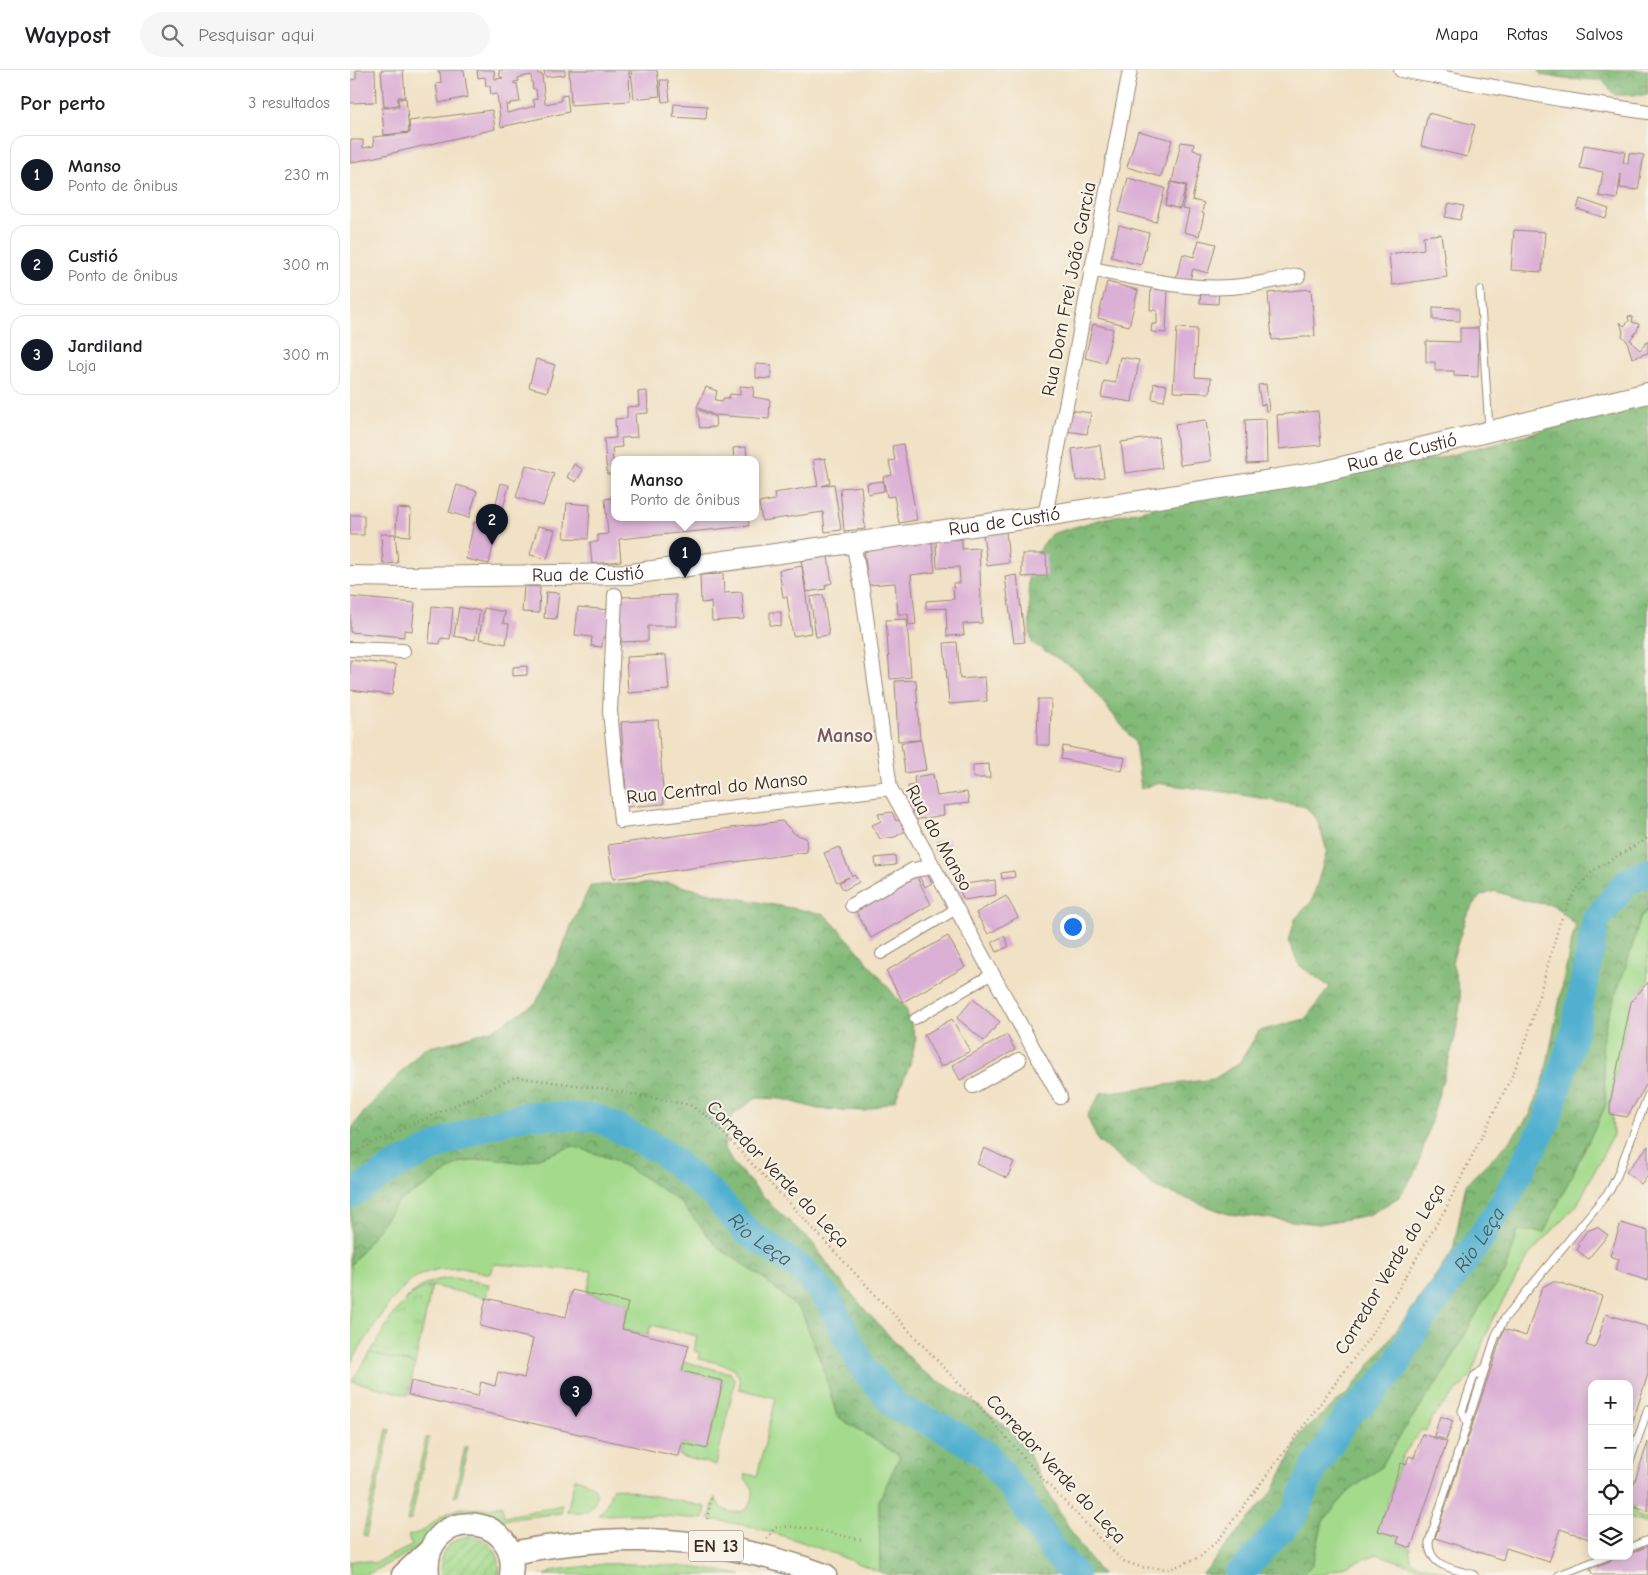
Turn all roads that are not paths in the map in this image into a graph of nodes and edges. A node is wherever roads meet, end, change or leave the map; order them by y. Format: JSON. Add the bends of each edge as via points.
{"nodes":[{"id":1,"x":1130,"y":70,"type":"edge"},
{"id":2,"x":1401,"y":70,"type":"edge"},
{"id":3,"x":1648,"y":112,"type":"edge"},
{"id":4,"x":1091,"y":269,"type":"junction"},
{"id":5,"x":1298,"y":276,"type":"dead end"},
{"id":6,"x":1480,"y":290,"type":"dead end"},
{"id":7,"x":1648,"y":393,"type":"edge"},
{"id":8,"x":1490,"y":432,"type":"junction"},
{"id":9,"x":1045,"y":516,"type":"junction"},
{"id":10,"x":853,"y":543,"type":"junction"},
{"id":11,"x":350,"y":576,"type":"edge"},
{"id":12,"x":615,"y":595,"type":"dead end"},
{"id":13,"x":350,"y":649,"type":"edge"},
{"id":14,"x":403,"y":651,"type":"dead end"},
{"id":15,"x":890,"y":788,"type":"junction"},
{"id":16,"x":933,"y":866,"type":"junction"},
{"id":17,"x":852,"y":905,"type":"dead end"},
{"id":18,"x":956,"y":909,"type":"junction"},
{"id":19,"x":881,"y":954,"type":"dead end"},
{"id":20,"x":992,"y":974,"type":"junction"},
{"id":21,"x":916,"y":1020,"type":"dead end"},
{"id":22,"x":1028,"y":1055,"type":"junction"},
{"id":23,"x":973,"y":1086,"type":"dead end"},
{"id":24,"x":1648,"y":1096,"type":"edge"},
{"id":25,"x":1060,"y":1097,"type":"dead end"},
{"id":26,"x":1648,"y":1409,"type":"edge"},
{"id":27,"x":1633,"y":1452,"type":"edge"},
{"id":28,"x":1648,"y":1540,"type":"edge"},
{"id":29,"x":1633,"y":1546,"type":"edge"},
{"id":30,"x":430,"y":1551,"type":"junction"},
{"id":31,"x":1593,"y":1560,"type":"edge"},
{"id":32,"x":510,"y":1565,"type":"edge"},
{"id":33,"x":403,"y":1575,"type":"edge"},
{"id":34,"x":428,"y":1575,"type":"edge"},
{"id":35,"x":824,"y":1575,"type":"edge"},
{"id":36,"x":1474,"y":1575,"type":"edge"},
{"id":37,"x":1559,"y":1575,"type":"edge"}],
"edges":[{"from":1,"to":4,"type":"street","name":"Rua Dom Frei João Garcia"},
{"from":2,"to":3,"type":"street"},
{"from":4,"to":5,"type":"street","via":[[1201,287],[1231,287]]},
{"from":4,"to":9,"type":"street","name":"Rua Dom Frei João Garcia"},
{"from":6,"to":8,"type":"lane"},
{"from":7,"to":8,"type":"main road","name":"Rua de Custió"},
{"from":8,"to":9,"type":"main road","name":"Rua de Custió","via":[[1321,472]]},
{"from":9,"to":10,"type":"main road","name":"Rua de Custió"},
{"from":10,"to":11,"type":"main road","name":"Rua de Custió","via":[[631,574]]},
{"from":10,"to":15,"type":"street","name":"Rua do Manso"},
{"from":12,"to":15,"type":"street","name":"Rua Central do Manso","via":[[610,711],[621,821]]},
{"from":13,"to":14,"type":"street"},
{"from":15,"to":16,"type":"street","name":"Rua do Manso"},
{"from":16,"to":17,"type":"street","via":[[913,870]]},
{"from":16,"to":18,"type":"street","name":"Rua do Manso"},
{"from":18,"to":19,"type":"street"},
{"from":18,"to":20,"type":"street","name":"Rua do Manso"},
{"from":20,"to":21,"type":"street"},
{"from":20,"to":22,"type":"street","name":"Rua do Manso"},
{"from":22,"to":23,"type":"street"},
{"from":22,"to":25,"type":"street","name":"Rua do Manso"},
{"from":24,"to":36,"type":"lane","via":[[1614,1183],[1506,1318],[1496,1335],[1428,1550],[1438,1563]]},
{"from":26,"to":27,"type":"lane"},
{"from":28,"to":29,"type":"lane"},
{"from":30,"to":32,"type":"main road","number":"EN 13","via":[[446,1531],[471,1523],[496,1532],[505,1542]]},
{"from":30,"to":33,"type":"main road","number":"EN 13"},
{"from":30,"to":34,"type":"main road"},
{"from":31,"to":37,"type":"lane"},
{"from":32,"to":35,"type":"main road","number":"EN 13","via":[[537,1548],[579,1542],[639,1540],[711,1545],[760,1554]]}]}
